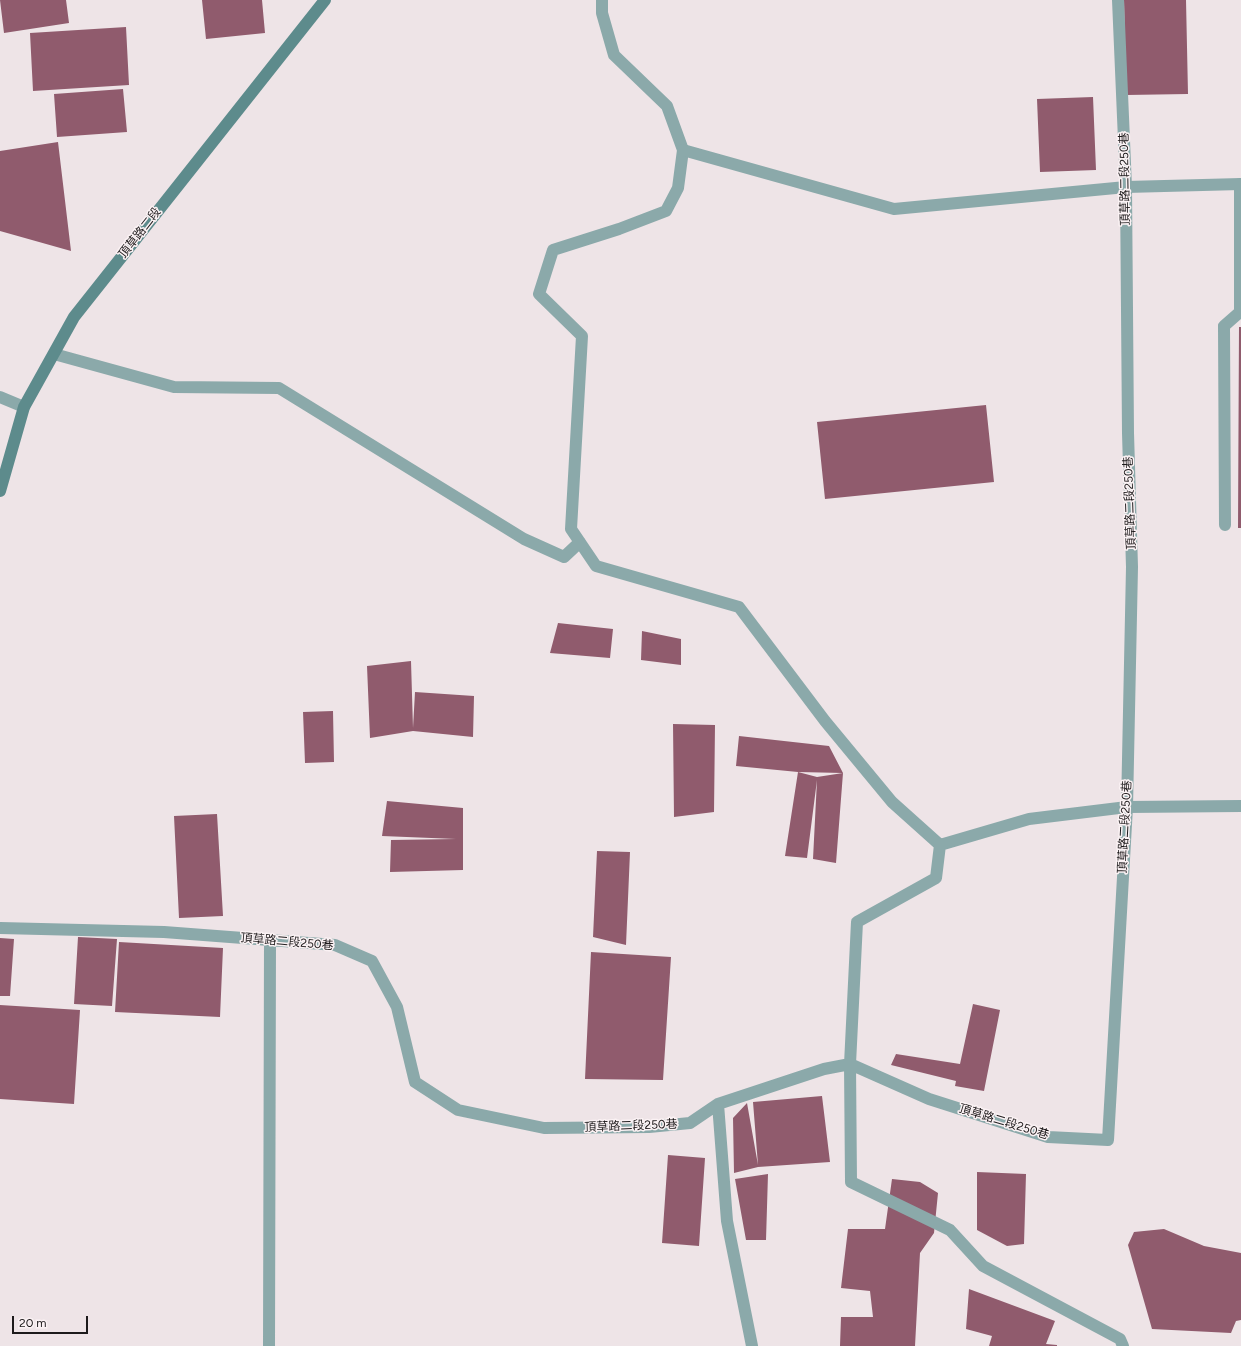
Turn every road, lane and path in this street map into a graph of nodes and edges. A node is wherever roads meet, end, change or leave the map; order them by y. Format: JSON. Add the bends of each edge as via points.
{"nodes":[{"id":1,"x":325,"y":0,"type":"edge"},
{"id":2,"x":602,"y":0,"type":"edge"},
{"id":3,"x":1118,"y":0,"type":"edge"},
{"id":4,"x":682,"y":150,"type":"junction"},
{"id":5,"x":1241,"y":184,"type":"edge"},
{"id":6,"x":1126,"y":187,"type":"junction"},
{"id":7,"x":54,"y":354,"type":"junction"},
{"id":8,"x":0,"y":397,"type":"edge"},
{"id":9,"x":24,"y":407,"type":"junction"},
{"id":10,"x":0,"y":491,"type":"edge"},
{"id":11,"x":1225,"y":525,"type":"dead end"},
{"id":12,"x":580,"y":542,"type":"junction"},
{"id":13,"x":1241,"y":806,"type":"edge"},
{"id":14,"x":1127,"y":808,"type":"junction"},
{"id":15,"x":940,"y":845,"type":"junction"},
{"id":16,"x":0,"y":928,"type":"edge"},
{"id":17,"x":270,"y":940,"type":"junction"},
{"id":18,"x":850,"y":1064,"type":"junction"},
{"id":19,"x":718,"y":1104,"type":"junction"},
{"id":20,"x":268,"y":1346,"type":"edge"},
{"id":21,"x":752,"y":1346,"type":"edge"},
{"id":22,"x":1123,"y":1346,"type":"edge"}],
"edges":[{"from":1,"to":7,"type":"street","name":"頂草路二段","via":[[74,317]]},
{"from":2,"to":4,"type":"street","via":[[602,13],[614,55],[667,106]]},
{"from":3,"to":6,"type":"street","name":"頂草路二段250巷"},
{"from":4,"to":6,"type":"street","via":[[894,208]]},
{"from":4,"to":12,"type":"street","via":[[678,188],[666,211],[554,250],[540,294],[582,336],[571,529]]},
{"from":5,"to":6,"type":"street"},
{"from":5,"to":11,"type":"street","via":[[1240,312],[1224,326]]},
{"from":6,"to":14,"type":"street","name":"頂草路二段250巷","via":[[1132,567]]},
{"from":7,"to":9,"type":"street","name":"頂草路二段"},
{"from":7,"to":12,"type":"street","via":[[174,387],[279,388],[524,539],[564,557]]},
{"from":8,"to":9,"type":"street"},
{"from":9,"to":10,"type":"street","name":"頂草路二段"},
{"from":12,"to":15,"type":"street","via":[[596,566],[739,606],[825,721],[892,802]]},
{"from":13,"to":14,"type":"street"},
{"from":14,"to":15,"type":"street","via":[[1029,819]]},
{"from":14,"to":18,"type":"street","name":"頂草路二段250巷","via":[[1108,1140],[1048,1137],[928,1099]]},
{"from":15,"to":18,"type":"street","via":[[936,878],[856,922]]},
{"from":16,"to":17,"type":"street","name":"頂草路二段250巷","via":[[164,932]]},
{"from":17,"to":19,"type":"street","name":"頂草路二段250巷","via":[[335,945],[372,961],[397,1007],[415,1082],[458,1110],[544,1128],[649,1127],[690,1123]]},
{"from":17,"to":20,"type":"street"},
{"from":18,"to":19,"type":"street","name":"頂草路二段250巷","via":[[824,1069]]},
{"from":18,"to":22,"type":"street","via":[[851,1182],[950,1230],[983,1266],[1120,1339]]},
{"from":19,"to":21,"type":"street","via":[[727,1222]]}]}
